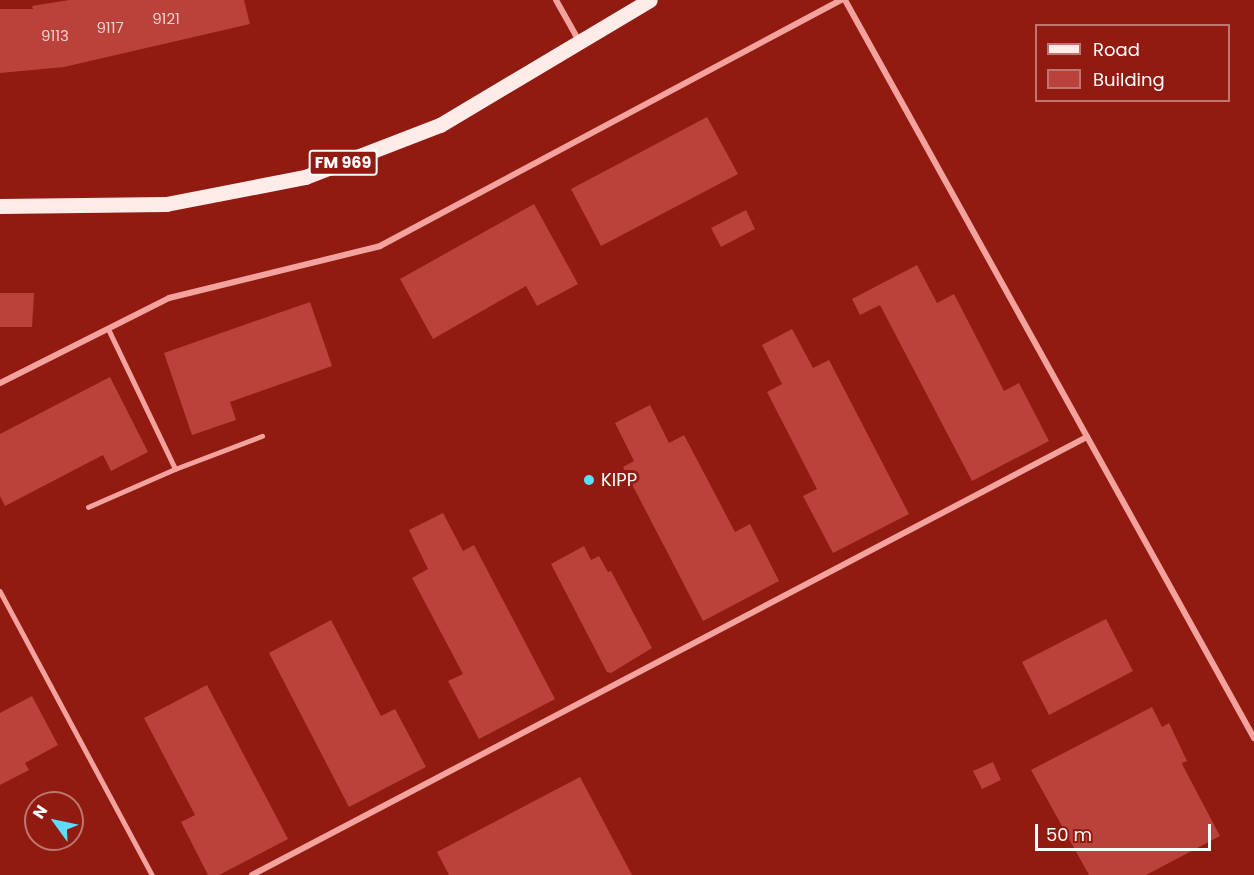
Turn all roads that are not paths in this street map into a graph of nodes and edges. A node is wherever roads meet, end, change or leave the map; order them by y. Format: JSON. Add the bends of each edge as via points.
{"nodes":[{"id":1,"x":556,"y":0,"type":"edge"},
{"id":2,"x":650,"y":0,"type":"edge"},
{"id":3,"x":843,"y":0,"type":"edge"},
{"id":4,"x":580,"y":42,"type":"junction"},
{"id":5,"x":0,"y":206,"type":"edge"},
{"id":6,"x":108,"y":328,"type":"junction"},
{"id":7,"x":0,"y":383,"type":"edge"},
{"id":8,"x":262,"y":436,"type":"dead end"},
{"id":9,"x":1088,"y":437,"type":"junction"},
{"id":10,"x":175,"y":469,"type":"junction"},
{"id":11,"x":88,"y":507,"type":"dead end"},
{"id":12,"x":0,"y":591,"type":"edge"},
{"id":13,"x":1254,"y":738,"type":"edge"},
{"id":14,"x":152,"y":875,"type":"edge"},
{"id":15,"x":252,"y":875,"type":"edge"}],
"edges":[{"from":1,"to":4,"type":"street"},
{"from":2,"to":4,"type":"main road","name":"FM 969","number":"FM 969"},
{"from":3,"to":6,"type":"street","via":[[380,246],[169,298]]},
{"from":3,"to":9,"type":"street"},
{"from":4,"to":5,"type":"main road","name":"FM 969","number":"FM 969","via":[[440,125],[305,177],[166,204]]},
{"from":6,"to":7,"type":"street"},
{"from":6,"to":10,"type":"lane"},
{"from":8,"to":10,"type":"lane"},
{"from":9,"to":13,"type":"street"},
{"from":9,"to":15,"type":"street"},
{"from":10,"to":11,"type":"lane"},
{"from":12,"to":14,"type":"lane"}]}
